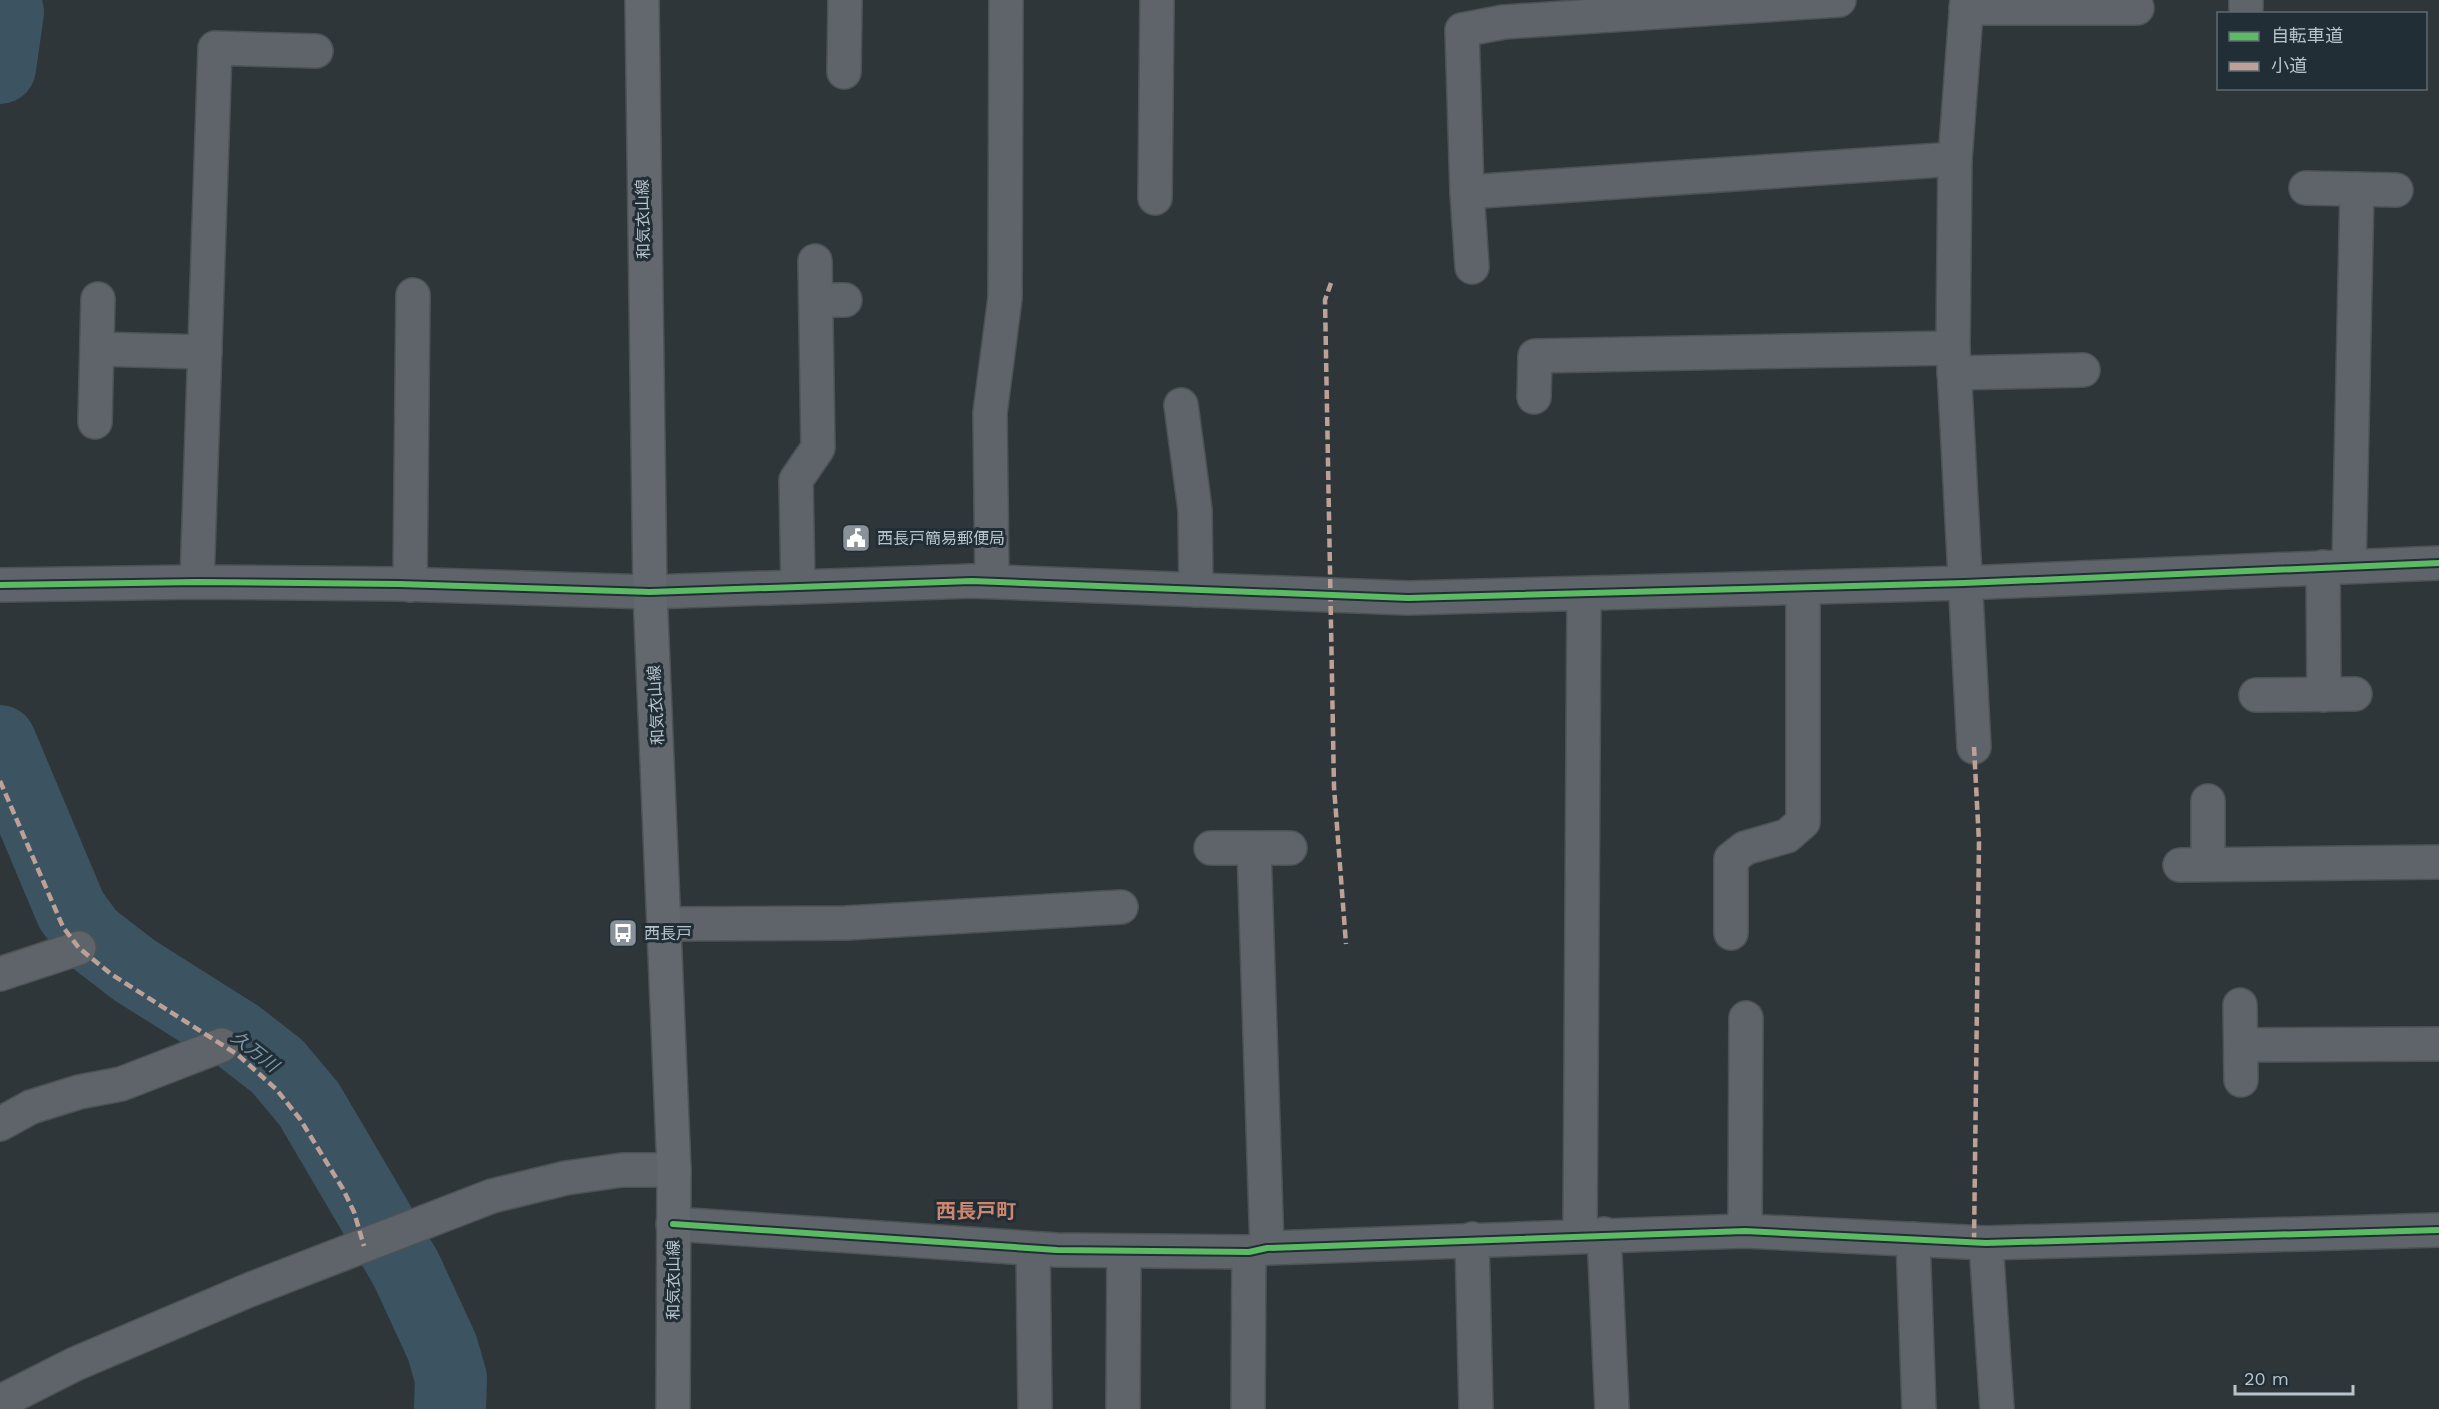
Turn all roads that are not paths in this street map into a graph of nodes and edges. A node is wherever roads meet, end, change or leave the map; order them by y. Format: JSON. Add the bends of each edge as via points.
{"nodes":[{"id":1,"x":642,"y":0,"type":"edge"},
{"id":2,"x":845,"y":0,"type":"edge"},
{"id":3,"x":1006,"y":0,"type":"edge"},
{"id":4,"x":1157,"y":0,"type":"edge"},
{"id":5,"x":1839,"y":0,"type":"edge"},
{"id":6,"x":1966,"y":4,"type":"edge"},
{"id":7,"x":2137,"y":8,"type":"dead end"},
{"id":8,"x":316,"y":51,"type":"dead end"},
{"id":9,"x":844,"y":72,"type":"dead end"},
{"id":10,"x":1955,"y":159,"type":"junction"},
{"id":11,"x":2306,"y":188,"type":"dead end"},
{"id":12,"x":2357,"y":189,"type":"junction"},
{"id":13,"x":2396,"y":190,"type":"dead end"},
{"id":14,"x":1467,"y":192,"type":"junction"},
{"id":15,"x":1155,"y":198,"type":"dead end"},
{"id":16,"x":815,"y":261,"type":"dead end"},
{"id":17,"x":1472,"y":267,"type":"dead end"},
{"id":18,"x":413,"y":295,"type":"dead end"},
{"id":19,"x":98,"y":299,"type":"dead end"},
{"id":20,"x":96,"y":349,"type":"junction"},
{"id":21,"x":205,"y":352,"type":"junction"},
{"id":22,"x":1954,"y":360,"type":"junction"},
{"id":23,"x":2083,"y":370,"type":"dead end"},
{"id":24,"x":1534,"y":397,"type":"dead end"},
{"id":25,"x":1181,"y":405,"type":"dead end"},
{"id":26,"x":95,"y":422,"type":"dead end"},
{"id":27,"x":2439,"y":563,"type":"edge"},
{"id":28,"x":2336,"y":566,"type":"junction"},
{"id":29,"x":992,"y":581,"type":"junction"},
{"id":30,"x":197,"y":582,"type":"junction"},
{"id":31,"x":1964,"y":583,"type":"junction"},
{"id":32,"x":0,"y":585,"type":"edge"},
{"id":33,"x":410,"y":585,"type":"junction"},
{"id":34,"x":798,"y":586,"type":"junction"},
{"id":35,"x":1803,"y":588,"type":"junction"},
{"id":36,"x":1196,"y":590,"type":"junction"},
{"id":37,"x":650,"y":592,"type":"junction"},
{"id":38,"x":1584,"y":594,"type":"junction"},
{"id":39,"x":2256,"y":695,"type":"dead end"},
{"id":40,"x":1974,"y":747,"type":"dead end"},
{"id":41,"x":2208,"y":801,"type":"dead end"},
{"id":42,"x":1211,"y":848,"type":"dead end"},
{"id":43,"x":1254,"y":848,"type":"junction"},
{"id":44,"x":1290,"y":848,"type":"dead end"},
{"id":45,"x":2439,"y":862,"type":"edge"},
{"id":46,"x":1121,"y":908,"type":"dead end"},
{"id":47,"x":665,"y":924,"type":"junction"},
{"id":48,"x":1731,"y":933,"type":"dead end"},
{"id":49,"x":80,"y":948,"type":"dead end"},
{"id":50,"x":0,"y":974,"type":"edge"},
{"id":51,"x":2240,"y":1005,"type":"dead end"},
{"id":52,"x":1746,"y":1018,"type":"dead end"},
{"id":53,"x":2439,"y":1044,"type":"edge"},
{"id":54,"x":222,"y":1045,"type":"dead end"},
{"id":55,"x":2241,"y":1045,"type":"junction"},
{"id":56,"x":2241,"y":1080,"type":"dead end"},
{"id":57,"x":0,"y":1124,"type":"edge"},
{"id":58,"x":674,"y":1170,"type":"junction"},
{"id":59,"x":673,"y":1224,"type":"junction"},
{"id":60,"x":2439,"y":1230,"type":"edge"},
{"id":61,"x":1745,"y":1231,"type":"junction"},
{"id":62,"x":1592,"y":1235,"type":"junction"},
{"id":63,"x":1472,"y":1239,"type":"junction"},
{"id":64,"x":1913,"y":1239,"type":"junction"},
{"id":65,"x":1986,"y":1243,"type":"junction"},
{"id":66,"x":1033,"y":1249,"type":"junction"},
{"id":67,"x":1258,"y":1250,"type":"junction"},
{"id":68,"x":1124,"y":1251,"type":"junction"},
{"id":69,"x":0,"y":1402,"type":"edge"},
{"id":70,"x":673,"y":1409,"type":"edge"},
{"id":71,"x":1035,"y":1409,"type":"edge"},
{"id":72,"x":1123,"y":1409,"type":"edge"},
{"id":73,"x":1248,"y":1409,"type":"edge"},
{"id":74,"x":1476,"y":1409,"type":"edge"},
{"id":75,"x":1612,"y":1409,"type":"edge"},
{"id":76,"x":1918,"y":1409,"type":"edge"},
{"id":77,"x":1996,"y":1409,"type":"edge"}],
"edges":[{"from":1,"to":37,"type":"main road","name":"和気衣山線"},
{"from":2,"to":9,"type":"street"},
{"from":3,"to":29,"type":"street","via":[[1005,298],[990,413]]},
{"from":4,"to":15,"type":"street"},
{"from":5,"to":14,"type":"street","via":[[1504,22],[1462,30]]},
{"from":6,"to":7,"type":"street"},
{"from":6,"to":10,"type":"street"},
{"from":8,"to":21,"type":"street","via":[[215,48]]},
{"from":10,"to":14,"type":"street"},
{"from":10,"to":22,"type":"street"},
{"from":11,"to":12,"type":"street"},
{"from":12,"to":13,"type":"street"},
{"from":12,"to":28,"type":"street"},
{"from":14,"to":17,"type":"street"},
{"from":16,"to":34,"type":"street","via":[[830,300],[818,448],[796,480]]},
{"from":18,"to":33,"type":"street"},
{"from":19,"to":20,"type":"street"},
{"from":20,"to":21,"type":"street"},
{"from":20,"to":26,"type":"street"},
{"from":21,"to":30,"type":"street"},
{"from":22,"to":23,"type":"street"},
{"from":22,"to":24,"type":"street","via":[[1535,356]]},
{"from":22,"to":31,"type":"street"},
{"from":25,"to":36,"type":"street","via":[[1194,510]]},
{"from":27,"to":28,"type":"street"},
{"from":28,"to":31,"type":"street"},
{"from":28,"to":39,"type":"street","via":[[2340,694]]},
{"from":29,"to":34,"type":"street"},
{"from":29,"to":36,"type":"street"},
{"from":30,"to":32,"type":"street"},
{"from":30,"to":33,"type":"street"},
{"from":31,"to":35,"type":"street"},
{"from":31,"to":40,"type":"street"},
{"from":33,"to":37,"type":"street"},
{"from":34,"to":37,"type":"street"},
{"from":35,"to":38,"type":"street"},
{"from":35,"to":48,"type":"street","via":[[1803,822],[1787,836],[1745,848],[1731,859]]},
{"from":36,"to":38,"type":"street","via":[[1408,598]]},
{"from":37,"to":47,"type":"main road","name":"和気衣山線"},
{"from":38,"to":62,"type":"street"},
{"from":41,"to":45,"type":"street","via":[[2194,864]]},
{"from":42,"to":43,"type":"street"},
{"from":43,"to":44,"type":"street"},
{"from":43,"to":67,"type":"street"},
{"from":46,"to":47,"type":"street","via":[[846,923]]},
{"from":47,"to":58,"type":"main road","name":"和気衣山線"},
{"from":49,"to":50,"type":"street"},
{"from":51,"to":55,"type":"street"},
{"from":52,"to":61,"type":"street"},
{"from":53,"to":55,"type":"street"},
{"from":54,"to":57,"type":"street","via":[[121,1084],[31,1107]]},
{"from":55,"to":56,"type":"street"},
{"from":58,"to":59,"type":"main road","name":"和気衣山線"},
{"from":58,"to":69,"type":"street","via":[[622,1170],[492,1196],[238,1294],[75,1364]]},
{"from":59,"to":66,"type":"street"},
{"from":59,"to":70,"type":"main road","name":"和気衣山線"},
{"from":60,"to":65,"type":"street"},
{"from":61,"to":62,"type":"street"},
{"from":61,"to":64,"type":"street"},
{"from":62,"to":63,"type":"street"},
{"from":62,"to":75,"type":"street"},
{"from":63,"to":67,"type":"street"},
{"from":63,"to":74,"type":"street"},
{"from":64,"to":65,"type":"street"},
{"from":64,"to":76,"type":"street"},
{"from":65,"to":77,"type":"street"},
{"from":66,"to":68,"type":"street"},
{"from":66,"to":71,"type":"street"},
{"from":67,"to":68,"type":"street"},
{"from":67,"to":73,"type":"street"},
{"from":68,"to":72,"type":"street"}]}
